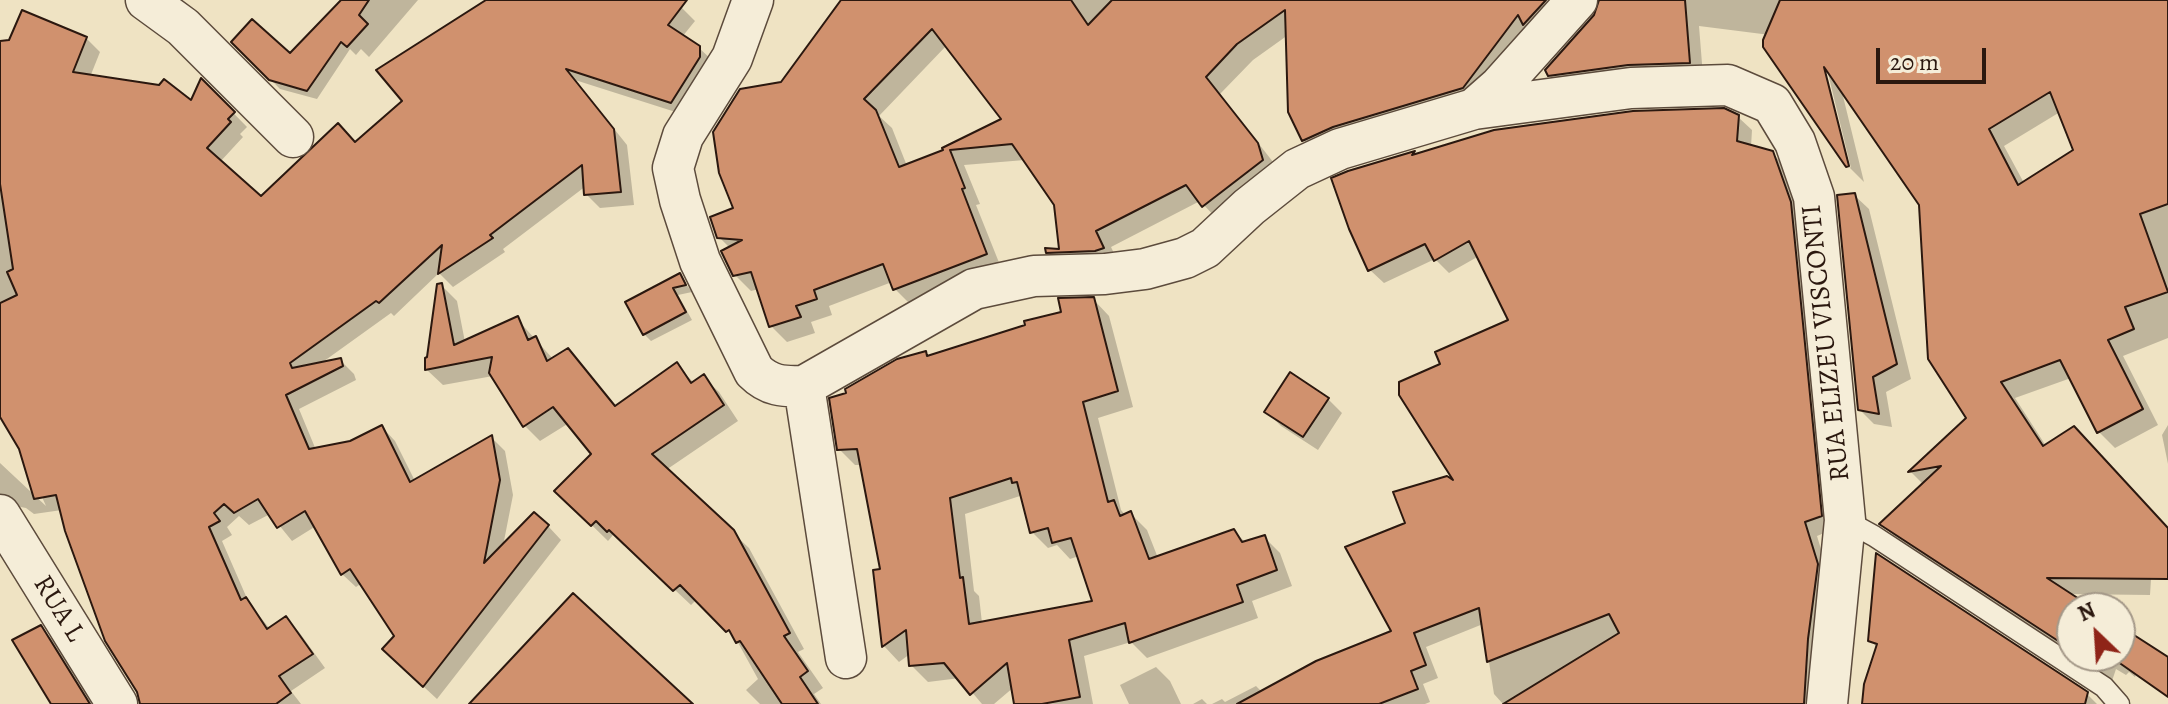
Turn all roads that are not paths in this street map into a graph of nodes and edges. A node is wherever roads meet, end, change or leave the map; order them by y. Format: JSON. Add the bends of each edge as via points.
{"nodes":[{"id":1,"x":146,"y":0,"type":"edge"},
{"id":2,"x":753,"y":0,"type":"edge"},
{"id":3,"x":1577,"y":0,"type":"edge"},
{"id":4,"x":1474,"y":109,"type":"junction"},
{"id":5,"x":293,"y":137,"type":"dead end"},
{"id":6,"x":804,"y":386,"type":"junction"},
{"id":7,"x":0,"y":515,"type":"edge"},
{"id":8,"x":1845,"y":520,"type":"junction"},
{"id":9,"x":846,"y":658,"type":"dead end"},
{"id":10,"x":117,"y":704,"type":"edge"},
{"id":11,"x":1827,"y":704,"type":"edge"},
{"id":12,"x":2119,"y":704,"type":"edge"}],
"edges":[{"from":1,"to":5,"type":"street","via":[[183,27]]},
{"from":2,"to":6,"type":"street","via":[[732,58],[683,136],[673,168],[700,261],[754,371],[764,381],[784,387]]},
{"from":3,"to":4,"type":"street"},
{"from":4,"to":6,"type":"street","name":"RUA ELIZEU VISCONTI","via":[[1340,149],[1297,169],[1205,248],[1185,258],[1145,269],[1034,276],[974,289]]},
{"from":4,"to":8,"type":"street","name":"RUA ELIZEU VISCONTI","via":[[1631,88],[1728,85],[1772,104],[1795,142],[1814,197]]},
{"from":6,"to":9,"type":"street"},
{"from":7,"to":10,"type":"street","name":"RUA L"},
{"from":8,"to":11,"type":"street","name":"RUA ELIZEU VISCONTI"},
{"from":8,"to":12,"type":"lane","via":[[2104,687]]}]}
